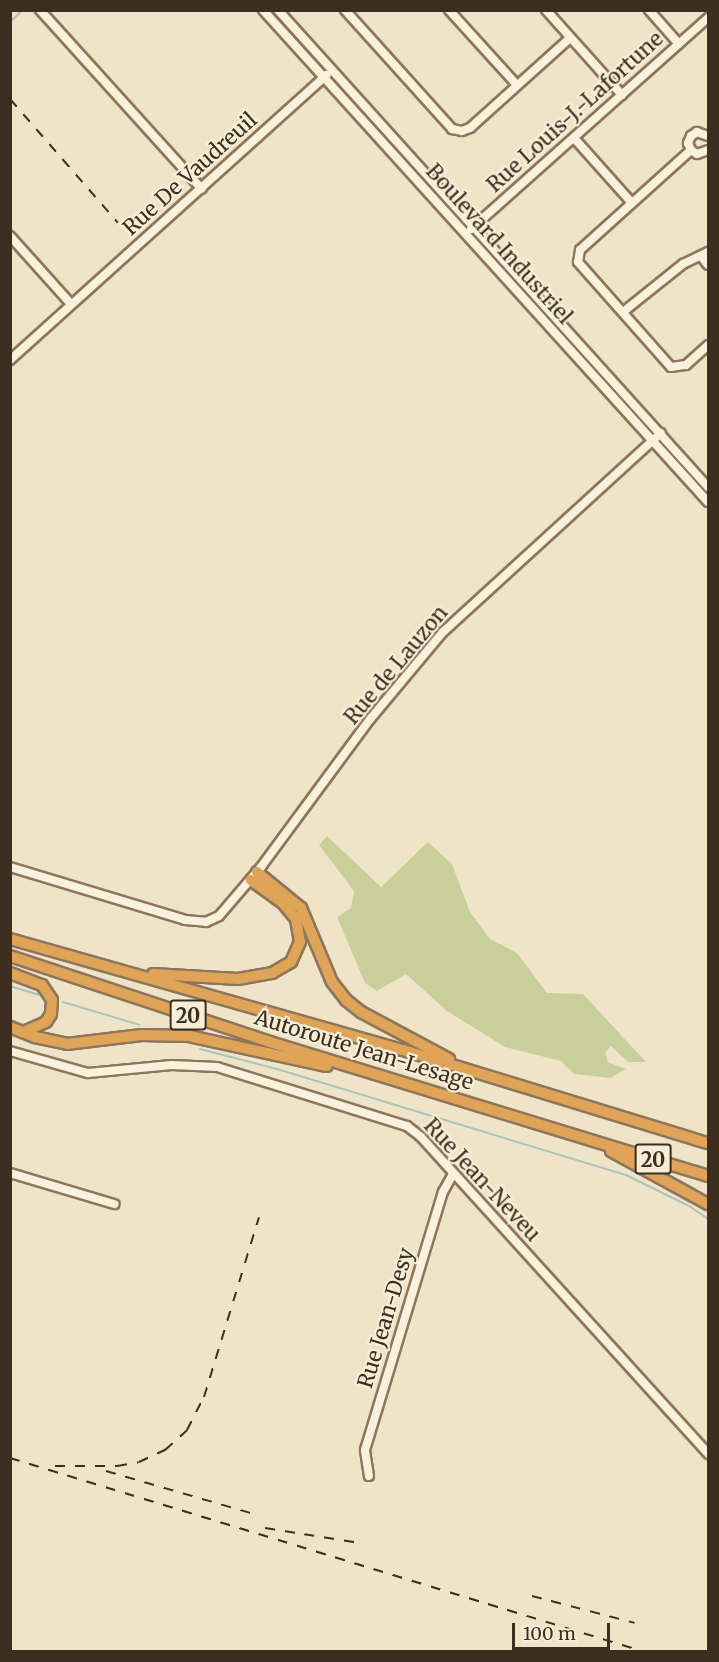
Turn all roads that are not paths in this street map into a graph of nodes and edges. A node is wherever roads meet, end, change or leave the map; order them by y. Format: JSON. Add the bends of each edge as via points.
{"nodes":[{"id":1,"x":40,"y":10,"type":"edge"},
{"id":2,"x":263,"y":10,"type":"edge"},
{"id":3,"x":278,"y":10,"type":"edge"},
{"id":4,"x":345,"y":10,"type":"edge"},
{"id":5,"x":449,"y":10,"type":"edge"},
{"id":6,"x":546,"y":10,"type":"edge"},
{"id":7,"x":649,"y":10,"type":"edge"},
{"id":8,"x":708,"y":18,"type":"edge"},
{"id":9,"x":289,"y":23,"type":"junction"},
{"id":10,"x":280,"y":30,"type":"junction"},
{"id":11,"x":570,"y":38,"type":"junction"},
{"id":12,"x":679,"y":44,"type":"junction"},
{"id":13,"x":332,"y":70,"type":"junction"},
{"id":14,"x":324,"y":78,"type":"junction"},
{"id":15,"x":516,"y":84,"type":"junction"},
{"id":16,"x":622,"y":95,"type":"junction"},
{"id":17,"x":708,"y":136,"type":"edge"},
{"id":18,"x":573,"y":138,"type":"junction"},
{"id":19,"x":691,"y":150,"type":"junction"},
{"id":20,"x":708,"y":150,"type":"edge"},
{"id":21,"x":202,"y":189,"type":"junction"},
{"id":22,"x":440,"y":190,"type":"junction"},
{"id":23,"x":432,"y":197,"type":"junction"},
{"id":24,"x":632,"y":204,"type":"junction"},
{"id":25,"x":474,"y":227,"type":"junction"},
{"id":26,"x":465,"y":234,"type":"junction"},
{"id":27,"x":10,"y":236,"type":"edge"},
{"id":28,"x":708,"y":252,"type":"edge"},
{"id":29,"x":701,"y":256,"type":"junction"},
{"id":30,"x":708,"y":265,"type":"edge"},
{"id":31,"x":71,"y":304,"type":"junction"},
{"id":32,"x":622,"y":312,"type":"junction"},
{"id":33,"x":708,"y":345,"type":"edge"},
{"id":34,"x":10,"y":360,"type":"edge"},
{"id":35,"x":628,"y":398,"type":"junction"},
{"id":36,"x":621,"y":406,"type":"junction"},
{"id":37,"x":661,"y":433,"type":"junction"},
{"id":38,"x":652,"y":441,"type":"junction"},
{"id":39,"x":706,"y":490,"type":"edge"},
{"id":40,"x":708,"y":502,"type":"edge"},
{"id":41,"x":10,"y":867,"type":"edge"},
{"id":42,"x":254,"y":876,"type":"junction"},
{"id":43,"x":10,"y":939,"type":"edge"},
{"id":44,"x":10,"y":956,"type":"edge"},
{"id":45,"x":121,"y":970,"type":"junction"},
{"id":46,"x":10,"y":973,"type":"edge"},
{"id":47,"x":10,"y":1027,"type":"edge"},
{"id":48,"x":24,"y":1032,"type":"junction"},
{"id":49,"x":10,"y":1051,"type":"edge"},
{"id":50,"x":468,"y":1070,"type":"junction"},
{"id":51,"x":366,"y":1072,"type":"junction"},
{"id":52,"x":598,"y":1143,"type":"junction"},
{"id":53,"x":708,"y":1143,"type":"edge"},
{"id":54,"x":10,"y":1173,"type":"edge"},
{"id":55,"x":453,"y":1174,"type":"junction"},
{"id":56,"x":708,"y":1176,"type":"edge"},
{"id":57,"x":114,"y":1204,"type":"dead end"},
{"id":58,"x":708,"y":1204,"type":"edge"},
{"id":59,"x":708,"y":1455,"type":"edge"},
{"id":60,"x":369,"y":1476,"type":"dead end"}],
"edges":[{"from":1,"to":21,"type":"street"},
{"from":2,"to":10,"type":"street","name":"Boulevard Industriel"},
{"from":3,"to":9,"type":"street","name":"Boulevard Industriel"},
{"from":4,"to":15,"type":"street","via":[[452,129],[470,128]]},
{"from":5,"to":15,"type":"street"},
{"from":6,"to":11,"type":"street"},
{"from":7,"to":12,"type":"street"},
{"from":8,"to":12,"type":"street","name":"Rue Louis-J.-Lafortune"},
{"from":9,"to":10,"type":"street"},
{"from":9,"to":13,"type":"street","name":"Boulevard Industriel"},
{"from":10,"to":14,"type":"street","name":"Boulevard Industriel"},
{"from":11,"to":15,"type":"street"},
{"from":11,"to":16,"type":"street"},
{"from":12,"to":16,"type":"street","name":"Rue Louis-J.-Lafortune"},
{"from":13,"to":14,"type":"street","name":"Rue De Vaudreuil"},
{"from":13,"to":22,"type":"street","name":"Boulevard Industriel"},
{"from":14,"to":21,"type":"street","name":"Rue De Vaudreuil"},
{"from":14,"to":23,"type":"street","name":"Boulevard Industriel"},
{"from":16,"to":18,"type":"street","name":"Rue Louis-J.-Lafortune"},
{"from":17,"to":19,"type":"street","via":[[694,133],[689,139]]},
{"from":18,"to":24,"type":"street"},
{"from":18,"to":25,"type":"street","name":"Rue Louis-J.-Lafortune"},
{"from":19,"to":20,"type":"street","via":[[701,154]]},
{"from":19,"to":24,"type":"street"},
{"from":21,"to":31,"type":"street","name":"Rue De Vaudreuil"},
{"from":22,"to":23,"type":"street"},
{"from":22,"to":25,"type":"street","name":"Boulevard Industriel"},
{"from":23,"to":26,"type":"street","name":"Boulevard Industriel"},
{"from":24,"to":32,"type":"street","via":[[580,250],[578,262]]},
{"from":25,"to":26,"type":"street","name":"Rue Louis-J.-Lafortune"},
{"from":25,"to":35,"type":"street","name":"Boulevard Industriel"},
{"from":26,"to":36,"type":"street","name":"Boulevard Industriel"},
{"from":27,"to":31,"type":"street"},
{"from":28,"to":29,"type":"street"},
{"from":29,"to":30,"type":"street"},
{"from":29,"to":32,"type":"street","via":[[683,264]]},
{"from":31,"to":34,"type":"street","name":"Rue De Vaudreuil"},
{"from":32,"to":33,"type":"street","via":[[671,367],[686,365]]},
{"from":35,"to":36,"type":"street"},
{"from":35,"to":37,"type":"street","name":"Boulevard Industriel"},
{"from":36,"to":38,"type":"street","name":"Boulevard Industriel"},
{"from":37,"to":38,"type":"street","name":"Rue de Lauzon"},
{"from":37,"to":39,"type":"street","name":"Boulevard Industriel"},
{"from":38,"to":39,"type":"street","name":"Boulevard Industriel"},
{"from":38,"to":42,"type":"street","name":"Rue de Lauzon","via":[[442,632]]},
{"from":39,"to":40,"type":"street","name":"Boulevard Industriel"},
{"from":41,"to":42,"type":"street","name":"Rue de Lauzon","via":[[198,922],[213,920],[227,910]]},
{"from":42,"to":45,"type":"highway","via":[[298,922],[298,946],[284,968],[266,975],[230,979]]},
{"from":42,"to":50,"type":"highway","via":[[301,908],[332,982],[346,1000]]},
{"from":43,"to":45,"type":"highway","name":"Autoroute Jean-Lesage","number":"20"},
{"from":44,"to":51,"type":"highway","name":"Autoroute Jean-Lesage","number":"20"},
{"from":45,"to":50,"type":"highway","name":"Autoroute Jean-Lesage","number":"20"},
{"from":46,"to":48,"type":"highway","via":[[42,985],[52,1000],[46,1022]]},
{"from":47,"to":48,"type":"highway"},
{"from":48,"to":51,"type":"highway","via":[[71,1044],[141,1035],[184,1036]]},
{"from":49,"to":55,"type":"street","name":"Rue Jean-Neveu","via":[[88,1073],[172,1065],[222,1069],[400,1123],[421,1137]]},
{"from":50,"to":53,"type":"highway","name":"Autoroute Jean-Lesage","number":"20"},
{"from":51,"to":52,"type":"highway","name":"Autoroute Jean-Lesage","number":"20"},
{"from":52,"to":56,"type":"highway","name":"Autoroute Jean-Lesage","number":"20"},
{"from":52,"to":58,"type":"highway"},
{"from":54,"to":57,"type":"street"},
{"from":55,"to":59,"type":"street","name":"Rue Jean-Neveu"},
{"from":55,"to":60,"type":"street","name":"Rue Jean-Desy","via":[[443,1192],[365,1450]]}]}
